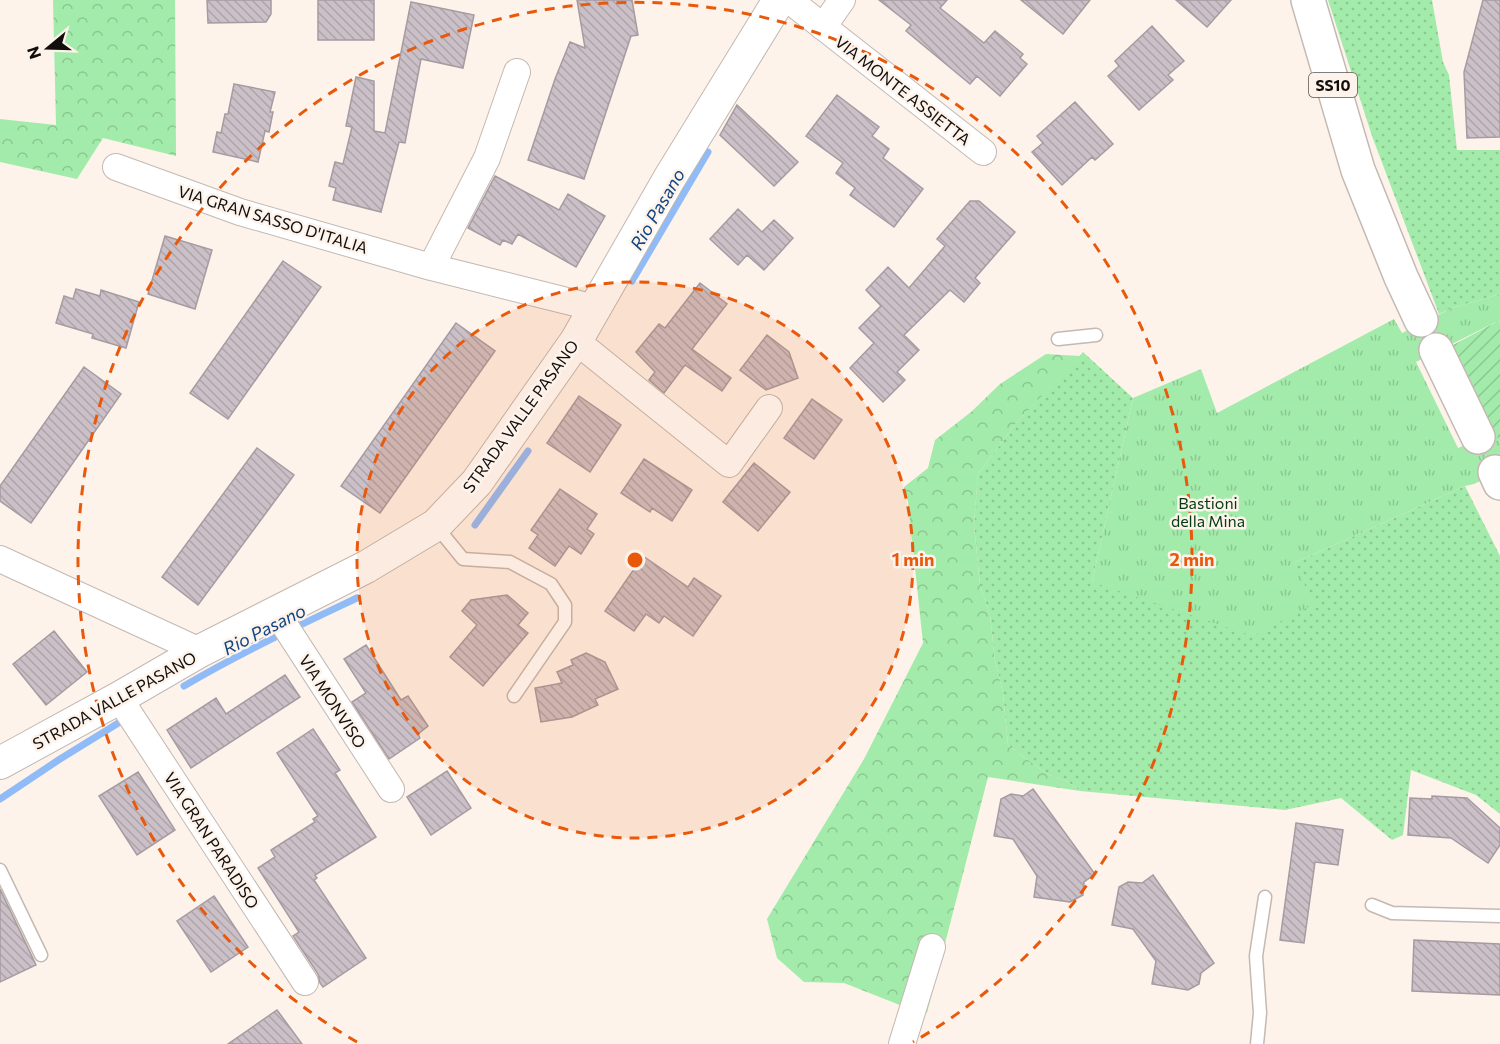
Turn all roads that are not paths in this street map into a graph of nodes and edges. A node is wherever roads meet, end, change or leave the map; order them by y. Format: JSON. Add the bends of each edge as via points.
{"nodes":[{"id":1,"x":779,"y":0,"type":"edge"},
{"id":2,"x":789,"y":0,"type":"edge"},
{"id":3,"x":842,"y":0,"type":"edge"},
{"id":4,"x":1308,"y":0,"type":"edge"},
{"id":5,"x":824,"y":27,"type":"junction"},
{"id":6,"x":517,"y":72,"type":"dead end"},
{"id":7,"x":983,"y":152,"type":"dead end"},
{"id":8,"x":116,"y":167,"type":"dead end"},
{"id":9,"x":431,"y":267,"type":"junction"},
{"id":10,"x":595,"y":308,"type":"junction"},
{"id":11,"x":1421,"y":320,"type":"dead end"},
{"id":12,"x":1096,"y":335,"type":"dead end"},
{"id":13,"x":1058,"y":339,"type":"dead end"},
{"id":14,"x":576,"y":341,"type":"junction"},
{"id":15,"x":1436,"y":350,"type":"dead end"},
{"id":16,"x":769,"y":408,"type":"dead end"},
{"id":17,"x":1478,"y":437,"type":"dead end"},
{"id":18,"x":435,"y":525,"type":"junction"},
{"id":19,"x":0,"y":559,"type":"edge"},
{"id":20,"x":284,"y":624,"type":"junction"},
{"id":21,"x":200,"y":651,"type":"junction"},
{"id":22,"x":514,"y":696,"type":"dead end"},
{"id":23,"x":120,"y":698,"type":"junction"},
{"id":24,"x":0,"y":764,"type":"edge"},
{"id":25,"x":391,"y":789,"type":"dead end"},
{"id":26,"x":0,"y":870,"type":"edge"},
{"id":27,"x":1265,"y":897,"type":"dead end"},
{"id":28,"x":1372,"y":905,"type":"dead end"},
{"id":29,"x":1500,"y":916,"type":"edge"},
{"id":30,"x":932,"y":947,"type":"dead end"},
{"id":31,"x":41,"y":955,"type":"dead end"},
{"id":32,"x":305,"y":982,"type":"dead end"},
{"id":33,"x":902,"y":1044,"type":"edge"},
{"id":34,"x":1257,"y":1044,"type":"edge"}],
"edges":[{"from":1,"to":10,"type":"street","name":"STRADA VALLE PASANO"},
{"from":2,"to":5,"type":"street","name":"VIA MONTE ASSIETTA"},
{"from":3,"to":5,"type":"street","name":"VIA MONTE ASSIETTA"},
{"from":4,"to":11,"type":"main road","number":"SS10","via":[[1358,170]]},
{"from":5,"to":7,"type":"street","name":"VIA MONTE ASSIETTA"},
{"from":6,"to":9,"type":"street","via":[[487,158]]},
{"from":8,"to":9,"type":"street","name":"VIA GRAN SASSO D'ITALIA","via":[[240,212]]},
{"from":9,"to":10,"type":"street","name":"VIA GRAN SASSO D'ITALIA"},
{"from":10,"to":14,"type":"street","name":"STRADA VALLE PASANO"},
{"from":12,"to":13,"type":"lane"},
{"from":14,"to":16,"type":"street","via":[[729,464]]},
{"from":14,"to":18,"type":"street","name":"STRADA VALLE PASANO","via":[[477,482]]},
{"from":15,"to":17,"type":"main road"},
{"from":18,"to":20,"type":"street","name":"STRADA VALLE PASANO"},
{"from":18,"to":22,"type":"lane","via":[[463,559],[510,562],[551,584],[565,605],[565,622]]},
{"from":19,"to":21,"type":"street"},
{"from":20,"to":21,"type":"street","name":"STRADA VALLE PASANO"},
{"from":20,"to":25,"type":"street","name":"VIA MONVISO"},
{"from":21,"to":23,"type":"street","name":"STRADA VALLE PASANO"},
{"from":23,"to":24,"type":"street","name":"STRADA VALLE PASANO"},
{"from":23,"to":32,"type":"street","name":"VIA GRAN PARADISO"},
{"from":26,"to":31,"type":"lane"},
{"from":27,"to":34,"type":"lane","via":[[1256,956],[1260,1013]]},
{"from":28,"to":29,"type":"lane","via":[[1392,913]]},
{"from":30,"to":33,"type":"street"}]}
